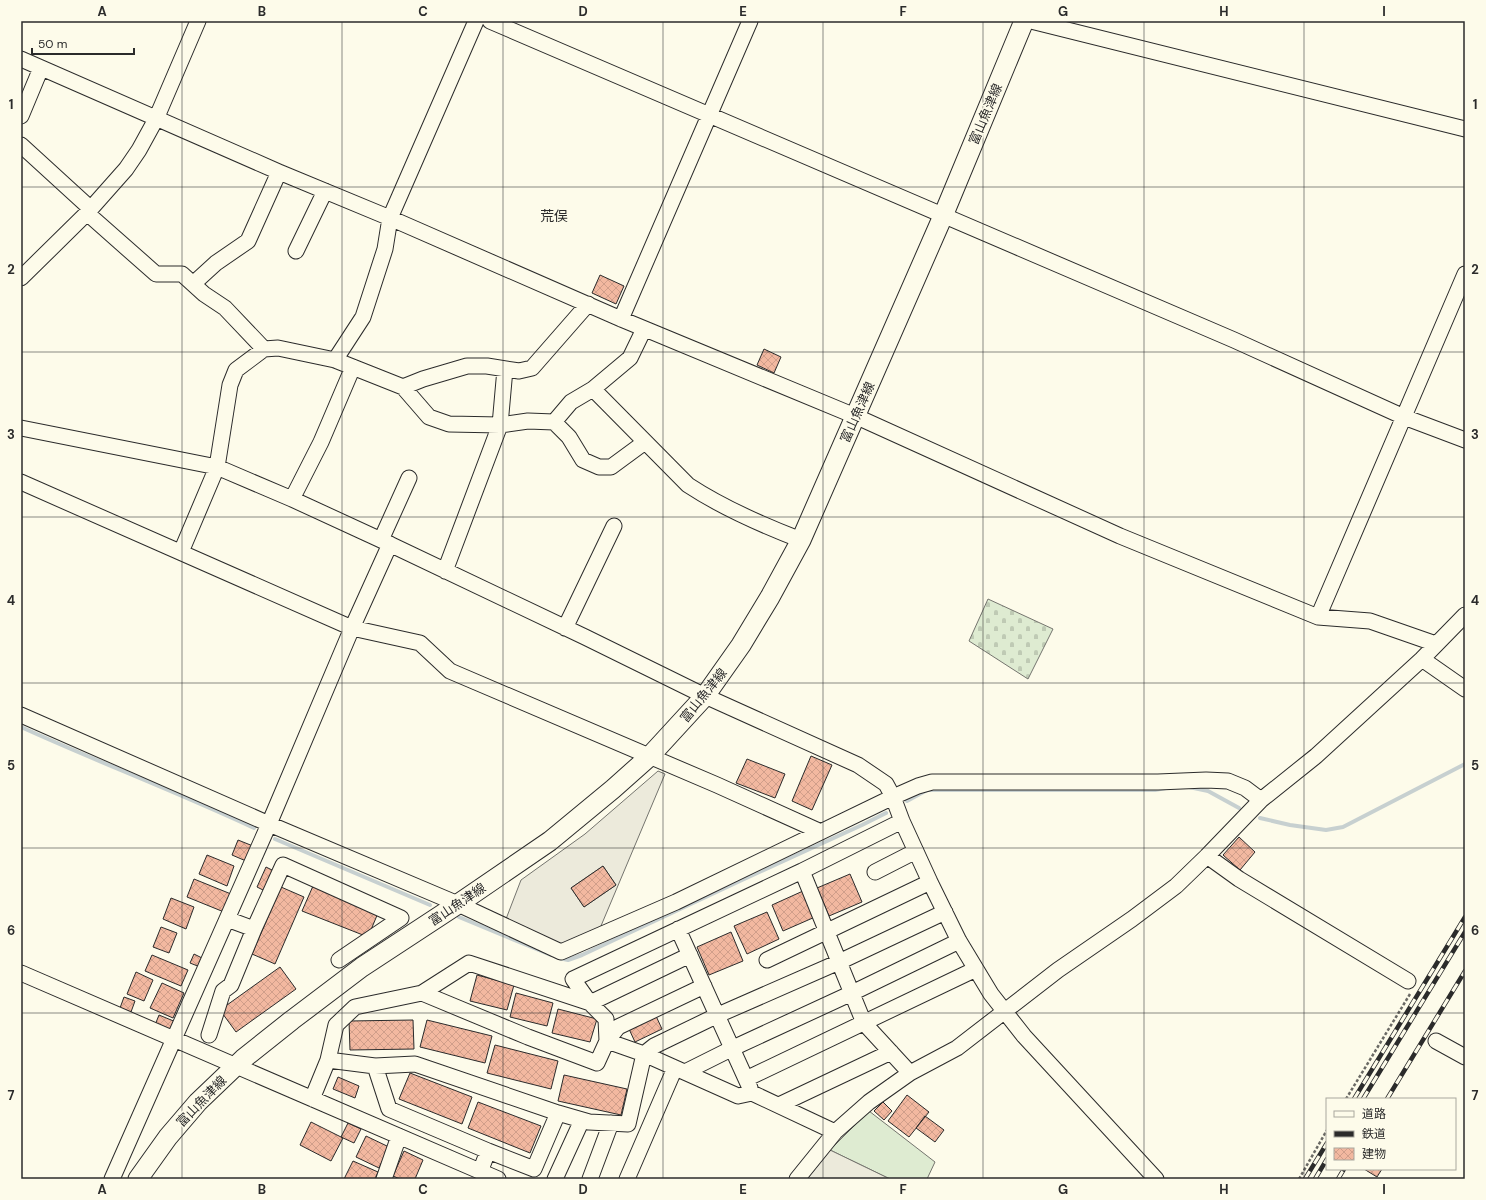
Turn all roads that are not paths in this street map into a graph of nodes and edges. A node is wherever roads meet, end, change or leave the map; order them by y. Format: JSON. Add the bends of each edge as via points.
{"nodes":[{"id":1,"x":198,"y":21,"type":"edge"},
{"id":2,"x":476,"y":21,"type":"edge"},
{"id":3,"x":490,"y":21,"type":"edge"},
{"id":4,"x":750,"y":21,"type":"edge"},
{"id":5,"x":1024,"y":21,"type":"edge"},
{"id":6,"x":1031,"y":21,"type":"edge"},
{"id":7,"x":21,"y":59,"type":"edge"},
{"id":8,"x":41,"y":68,"type":"junction"},
{"id":9,"x":21,"y":116,"type":"edge"},
{"id":10,"x":710,"y":116,"type":"junction"},
{"id":11,"x":156,"y":119,"type":"junction"},
{"id":12,"x":1465,"y":129,"type":"edge"},
{"id":13,"x":21,"y":145,"type":"edge"},
{"id":14,"x":279,"y":172,"type":"junction"},
{"id":15,"x":325,"y":191,"type":"junction"},
{"id":16,"x":89,"y":211,"type":"junction"},
{"id":17,"x":943,"y":216,"type":"junction"},
{"id":18,"x":390,"y":218,"type":"junction"},
{"id":19,"x":296,"y":251,"type":"dead end"},
{"id":20,"x":1465,"y":274,"type":"edge"},
{"id":21,"x":21,"y":278,"type":"edge"},
{"id":22,"x":193,"y":284,"type":"junction"},
{"id":23,"x":588,"y":304,"type":"junction"},
{"id":24,"x":621,"y":318,"type":"junction"},
{"id":25,"x":644,"y":329,"type":"junction"},
{"id":26,"x":264,"y":349,"type":"junction"},
{"id":27,"x":335,"y":360,"type":"junction"},
{"id":28,"x":353,"y":367,"type":"junction"},
{"id":29,"x":505,"y":369,"type":"junction"},
{"id":30,"x":403,"y":387,"type":"junction"},
{"id":31,"x":593,"y":389,"type":"junction"},
{"id":32,"x":855,"y":416,"type":"junction"},
{"id":33,"x":1404,"y":417,"type":"junction"},
{"id":34,"x":554,"y":422,"type":"junction"},
{"id":35,"x":500,"y":425,"type":"junction"},
{"id":36,"x":21,"y":428,"type":"edge"},
{"id":37,"x":1465,"y":440,"type":"edge"},
{"id":38,"x":645,"y":442,"type":"junction"},
{"id":39,"x":217,"y":467,"type":"junction"},
{"id":40,"x":409,"y":478,"type":"dead end"},
{"id":41,"x":21,"y":482,"type":"edge"},
{"id":42,"x":292,"y":499,"type":"junction"},
{"id":43,"x":614,"y":526,"type":"dead end"},
{"id":44,"x":801,"y":540,"type":"junction"},
{"id":45,"x":386,"y":542,"type":"junction"},
{"id":46,"x":182,"y":552,"type":"junction"},
{"id":47,"x":445,"y":571,"type":"junction"},
{"id":48,"x":1465,"y":615,"type":"edge"},
{"id":49,"x":1318,"y":617,"type":"junction"},
{"id":50,"x":352,"y":628,"type":"junction"},
{"id":51,"x":565,"y":628,"type":"junction"},
{"id":52,"x":1436,"y":644,"type":"junction"},
{"id":53,"x":1422,"y":659,"type":"junction"},
{"id":54,"x":1465,"y":688,"type":"edge"},
{"id":55,"x":705,"y":696,"type":"junction"},
{"id":56,"x":21,"y":715,"type":"edge"},
{"id":57,"x":649,"y":757,"type":"junction"},
{"id":58,"x":893,"y":797,"type":"junction"},
{"id":59,"x":1261,"y":800,"type":"junction"},
{"id":60,"x":902,"y":821,"type":"junction"},
{"id":61,"x":269,"y":824,"type":"junction"},
{"id":62,"x":822,"y":832,"type":"junction"},
{"id":63,"x":916,"y":851,"type":"junction"},
{"id":64,"x":1207,"y":856,"type":"junction"},
{"id":65,"x":802,"y":871,"type":"junction"},
{"id":66,"x":875,"y":872,"type":"dead end"},
{"id":67,"x":930,"y":882,"type":"junction"},
{"id":68,"x":458,"y":904,"type":"junction"},
{"id":69,"x":945,"y":912,"type":"junction"},
{"id":70,"x":401,"y":918,"type":"junction"},
{"id":71,"x":227,"y":919,"type":"junction"},
{"id":72,"x":254,"y":929,"type":"junction"},
{"id":73,"x":678,"y":929,"type":"junction"},
{"id":74,"x":418,"y":930,"type":"junction"},
{"id":75,"x":827,"y":931,"type":"junction"},
{"id":76,"x":959,"y":941,"type":"junction"},
{"id":77,"x":690,"y":955,"type":"junction"},
{"id":78,"x":339,"y":960,"type":"dead end"},
{"id":79,"x":767,"y":960,"type":"dead end"},
{"id":80,"x":839,"y":962,"type":"junction"},
{"id":81,"x":976,"y":968,"type":"junction"},
{"id":82,"x":21,"y":973,"type":"edge"},
{"id":83,"x":704,"y":986,"type":"junction"},
{"id":84,"x":1410,"y":986,"type":"road end"},
{"id":85,"x":422,"y":993,"type":"junction"},
{"id":86,"x":852,"y":993,"type":"junction"},
{"id":87,"x":590,"y":1003,"type":"junction"},
{"id":88,"x":1005,"y":1012,"type":"junction"},
{"id":89,"x":718,"y":1015,"type":"junction"},
{"id":90,"x":864,"y":1024,"type":"junction"},
{"id":91,"x":209,"y":1035,"type":"dead end"},
{"id":92,"x":174,"y":1039,"type":"junction"},
{"id":93,"x":1436,"y":1040,"type":"dead end"},
{"id":94,"x":607,"y":1041,"type":"junction"},
{"id":95,"x":733,"y":1048,"type":"junction"},
{"id":96,"x":891,"y":1052,"type":"junction"},
{"id":97,"x":644,"y":1054,"type":"junction"},
{"id":98,"x":1465,"y":1056,"type":"edge"},
{"id":99,"x":328,"y":1060,"type":"junction"},
{"id":100,"x":235,"y":1066,"type":"junction"},
{"id":101,"x":375,"y":1066,"type":"junction"},
{"id":102,"x":680,"y":1070,"type":"junction"},
{"id":103,"x":910,"y":1073,"type":"junction"},
{"id":104,"x":749,"y":1086,"type":"junction"},
{"id":105,"x":312,"y":1099,"type":"junction"},
{"id":106,"x":779,"y":1105,"type":"junction"},
{"id":107,"x":558,"y":1113,"type":"junction"},
{"id":108,"x":582,"y":1120,"type":"junction"},
{"id":109,"x":611,"y":1123,"type":"junction"},
{"id":110,"x":834,"y":1132,"type":"junction"},
{"id":111,"x":399,"y":1136,"type":"junction"},
{"id":112,"x":488,"y":1150,"type":"junction"},
{"id":113,"x":480,"y":1172,"type":"junction"},
{"id":114,"x":112,"y":1179,"type":"edge"},
{"id":115,"x":138,"y":1179,"type":"edge"},
{"id":116,"x":384,"y":1179,"type":"edge"},
{"id":117,"x":498,"y":1179,"type":"edge"},
{"id":118,"x":555,"y":1179,"type":"edge"},
{"id":119,"x":590,"y":1179,"type":"edge"},
{"id":120,"x":627,"y":1179,"type":"edge"},
{"id":121,"x":797,"y":1179,"type":"edge"},
{"id":122,"x":1156,"y":1179,"type":"edge"}],
"edges":[{"from":1,"to":11,"type":"street"},
{"from":2,"to":18,"type":"street"},
{"from":3,"to":10,"type":"street"},
{"from":4,"to":10,"type":"street"},
{"from":5,"to":17,"type":"main road","name":"富山魚津線"},
{"from":6,"to":12,"type":"street"},
{"from":7,"to":8,"type":"street"},
{"from":8,"to":9,"type":"street"},
{"from":8,"to":11,"type":"street"},
{"from":10,"to":17,"type":"street"},
{"from":10,"to":24,"type":"street"},
{"from":11,"to":14,"type":"street"},
{"from":11,"to":16,"type":"street","via":[[126,169]]},
{"from":13,"to":16,"type":"street"},
{"from":14,"to":15,"type":"street"},
{"from":14,"to":22,"type":"street","via":[[248,241],[216,263]]},
{"from":15,"to":18,"type":"street"},
{"from":15,"to":19,"type":"street"},
{"from":16,"to":21,"type":"street"},
{"from":16,"to":22,"type":"street","via":[[156,274],[182,274]]},
{"from":17,"to":32,"type":"main road","name":"富山魚津線"},
{"from":17,"to":33,"type":"street","via":[[1234,340]]},
{"from":18,"to":23,"type":"street"},
{"from":18,"to":27,"type":"street","via":[[385,249],[363,317]]},
{"from":20,"to":33,"type":"street"},
{"from":22,"to":26,"type":"street","via":[[225,308]]},
{"from":23,"to":24,"type":"street"},
{"from":23,"to":29,"type":"street","via":[[532,368],[519,371]]},
{"from":24,"to":25,"type":"street"},
{"from":25,"to":31,"type":"street","via":[[630,358]]},
{"from":25,"to":32,"type":"street"},
{"from":26,"to":27,"type":"street","via":[[278,348]]},
{"from":26,"to":39,"type":"street","via":[[236,370],[230,385]]},
{"from":27,"to":28,"type":"street"},
{"from":28,"to":30,"type":"street"},
{"from":28,"to":42,"type":"street","via":[[321,442]]},
{"from":29,"to":30,"type":"street","via":[[467,366]]},
{"from":29,"to":35,"type":"street"},
{"from":30,"to":35,"type":"street","via":[[429,416],[449,424]]},
{"from":31,"to":34,"type":"street","via":[[571,402]]},
{"from":31,"to":38,"type":"street"},
{"from":32,"to":44,"type":"main road","name":"富山魚津線"},
{"from":32,"to":49,"type":"street","via":[[1120,536]]},
{"from":33,"to":37,"type":"street"},
{"from":33,"to":49,"type":"street"},
{"from":34,"to":35,"type":"street","via":[[528,421]]},
{"from":34,"to":38,"type":"street","via":[[569,437],[583,460],[599,468],[610,467]]},
{"from":35,"to":47,"type":"street"},
{"from":36,"to":39,"type":"street"},
{"from":38,"to":44,"type":"street","via":[[688,485],[703,495],[767,527]]},
{"from":39,"to":42,"type":"street"},
{"from":39,"to":46,"type":"street"},
{"from":40,"to":45,"type":"street"},
{"from":41,"to":46,"type":"street"},
{"from":42,"to":45,"type":"street"},
{"from":43,"to":51,"type":"street"},
{"from":44,"to":55,"type":"main road","name":"富山魚津線","via":[[770,598]]},
{"from":45,"to":47,"type":"street"},
{"from":45,"to":50,"type":"street"},
{"from":46,"to":50,"type":"street"},
{"from":47,"to":51,"type":"street"},
{"from":48,"to":52,"type":"street"},
{"from":49,"to":52,"type":"street","via":[[1370,621]]},
{"from":50,"to":57,"type":"street","via":[[420,643],[450,671]]},
{"from":50,"to":61,"type":"street"},
{"from":51,"to":55,"type":"street"},
{"from":52,"to":53,"type":"street"},
{"from":53,"to":54,"type":"street"},
{"from":53,"to":59,"type":"street","via":[[1316,756]]},
{"from":55,"to":57,"type":"main road","name":"富山魚津線"},
{"from":55,"to":58,"type":"street","via":[[858,765],[886,784]]},
{"from":56,"to":61,"type":"street"},
{"from":57,"to":62,"type":"street"},
{"from":57,"to":68,"type":"main road","name":"富山魚津線","via":[[550,840]]},
{"from":58,"to":59,"type":"street","via":[[932,782],[1206,780],[1228,781],[1245,788]]},
{"from":58,"to":60,"type":"street"},
{"from":58,"to":62,"type":"street"},
{"from":59,"to":64,"type":"street"},
{"from":60,"to":63,"type":"street"},
{"from":60,"to":65,"type":"street"},
{"from":61,"to":68,"type":"street"},
{"from":61,"to":71,"type":"street"},
{"from":62,"to":68,"type":"street","via":[[676,902],[561,952]]},
{"from":63,"to":66,"type":"street"},
{"from":63,"to":67,"type":"street"},
{"from":64,"to":84,"type":"street","via":[[1239,879]]},
{"from":64,"to":88,"type":"street","via":[[1176,886],[1058,970]]},
{"from":65,"to":73,"type":"street"},
{"from":65,"to":75,"type":"street"},
{"from":67,"to":69,"type":"street"},
{"from":67,"to":75,"type":"street"},
{"from":68,"to":74,"type":"main road","name":"富山魚津線"},
{"from":69,"to":76,"type":"street"},
{"from":69,"to":80,"type":"street"},
{"from":70,"to":72,"type":"street","via":[[283,865]]},
{"from":70,"to":74,"type":"street"},
{"from":70,"to":78,"type":"street"},
{"from":71,"to":72,"type":"street"},
{"from":71,"to":92,"type":"street"},
{"from":72,"to":91,"type":"street","via":[[231,985],[223,991]]},
{"from":73,"to":77,"type":"street"},
{"from":73,"to":87,"type":"street","via":[[574,979]]},
{"from":74,"to":100,"type":"main road","name":"富山魚津線","via":[[356,972]]},
{"from":75,"to":79,"type":"street"},
{"from":75,"to":80,"type":"street"},
{"from":76,"to":81,"type":"street"},
{"from":76,"to":86,"type":"street"},
{"from":77,"to":83,"type":"street"},
{"from":77,"to":87,"type":"street"},
{"from":80,"to":86,"type":"street"},
{"from":80,"to":89,"type":"street"},
{"from":81,"to":88,"type":"street"},
{"from":81,"to":90,"type":"street"},
{"from":82,"to":92,"type":"street"},
{"from":83,"to":89,"type":"street"},
{"from":83,"to":94,"type":"street","via":[[618,1026]]},
{"from":85,"to":87,"type":"street","via":[[469,963]]},
{"from":85,"to":94,"type":"street","via":[[597,1063]]},
{"from":85,"to":99,"type":"street","via":[[355,1007],[336,1025]]},
{"from":86,"to":90,"type":"street"},
{"from":86,"to":95,"type":"street"},
{"from":87,"to":94,"type":"street","via":[[606,1019]]},
{"from":88,"to":103,"type":"street","via":[[957,1048]]},
{"from":88,"to":122,"type":"street","via":[[1024,1036]]},
{"from":89,"to":95,"type":"street"},
{"from":89,"to":97,"type":"street","via":[[654,1046]]},
{"from":90,"to":96,"type":"street"},
{"from":90,"to":104,"type":"street"},
{"from":92,"to":100,"type":"street"},
{"from":92,"to":114,"type":"street"},
{"from":93,"to":98,"type":"street"},
{"from":94,"to":97,"type":"street"},
{"from":95,"to":102,"type":"street"},
{"from":95,"to":104,"type":"street"},
{"from":96,"to":103,"type":"street"},
{"from":96,"to":106,"type":"street"},
{"from":97,"to":102,"type":"street"},
{"from":97,"to":109,"type":"street","via":[[628,1124]]},
{"from":99,"to":101,"type":"street"},
{"from":99,"to":105,"type":"street"},
{"from":100,"to":105,"type":"street"},
{"from":100,"to":115,"type":"main road","name":"富山魚津線","via":[[198,1102],[168,1137]]},
{"from":101,"to":107,"type":"street","via":[[415,1064]]},
{"from":101,"to":112,"type":"street","via":[[389,1109]]},
{"from":102,"to":104,"type":"street","via":[[738,1096]]},
{"from":102,"to":120,"type":"street"},
{"from":103,"to":110,"type":"street","via":[[869,1102]]},
{"from":104,"to":106,"type":"street"},
{"from":105,"to":111,"type":"street"},
{"from":106,"to":110,"type":"street"},
{"from":107,"to":108,"type":"street"},
{"from":107,"to":112,"type":"street","via":[[534,1169]]},
{"from":108,"to":109,"type":"street"},
{"from":108,"to":118,"type":"street"},
{"from":109,"to":119,"type":"street"},
{"from":110,"to":121,"type":"street"},
{"from":111,"to":113,"type":"street"},
{"from":111,"to":116,"type":"street"},
{"from":112,"to":113,"type":"street"},
{"from":113,"to":117,"type":"street"}]}
